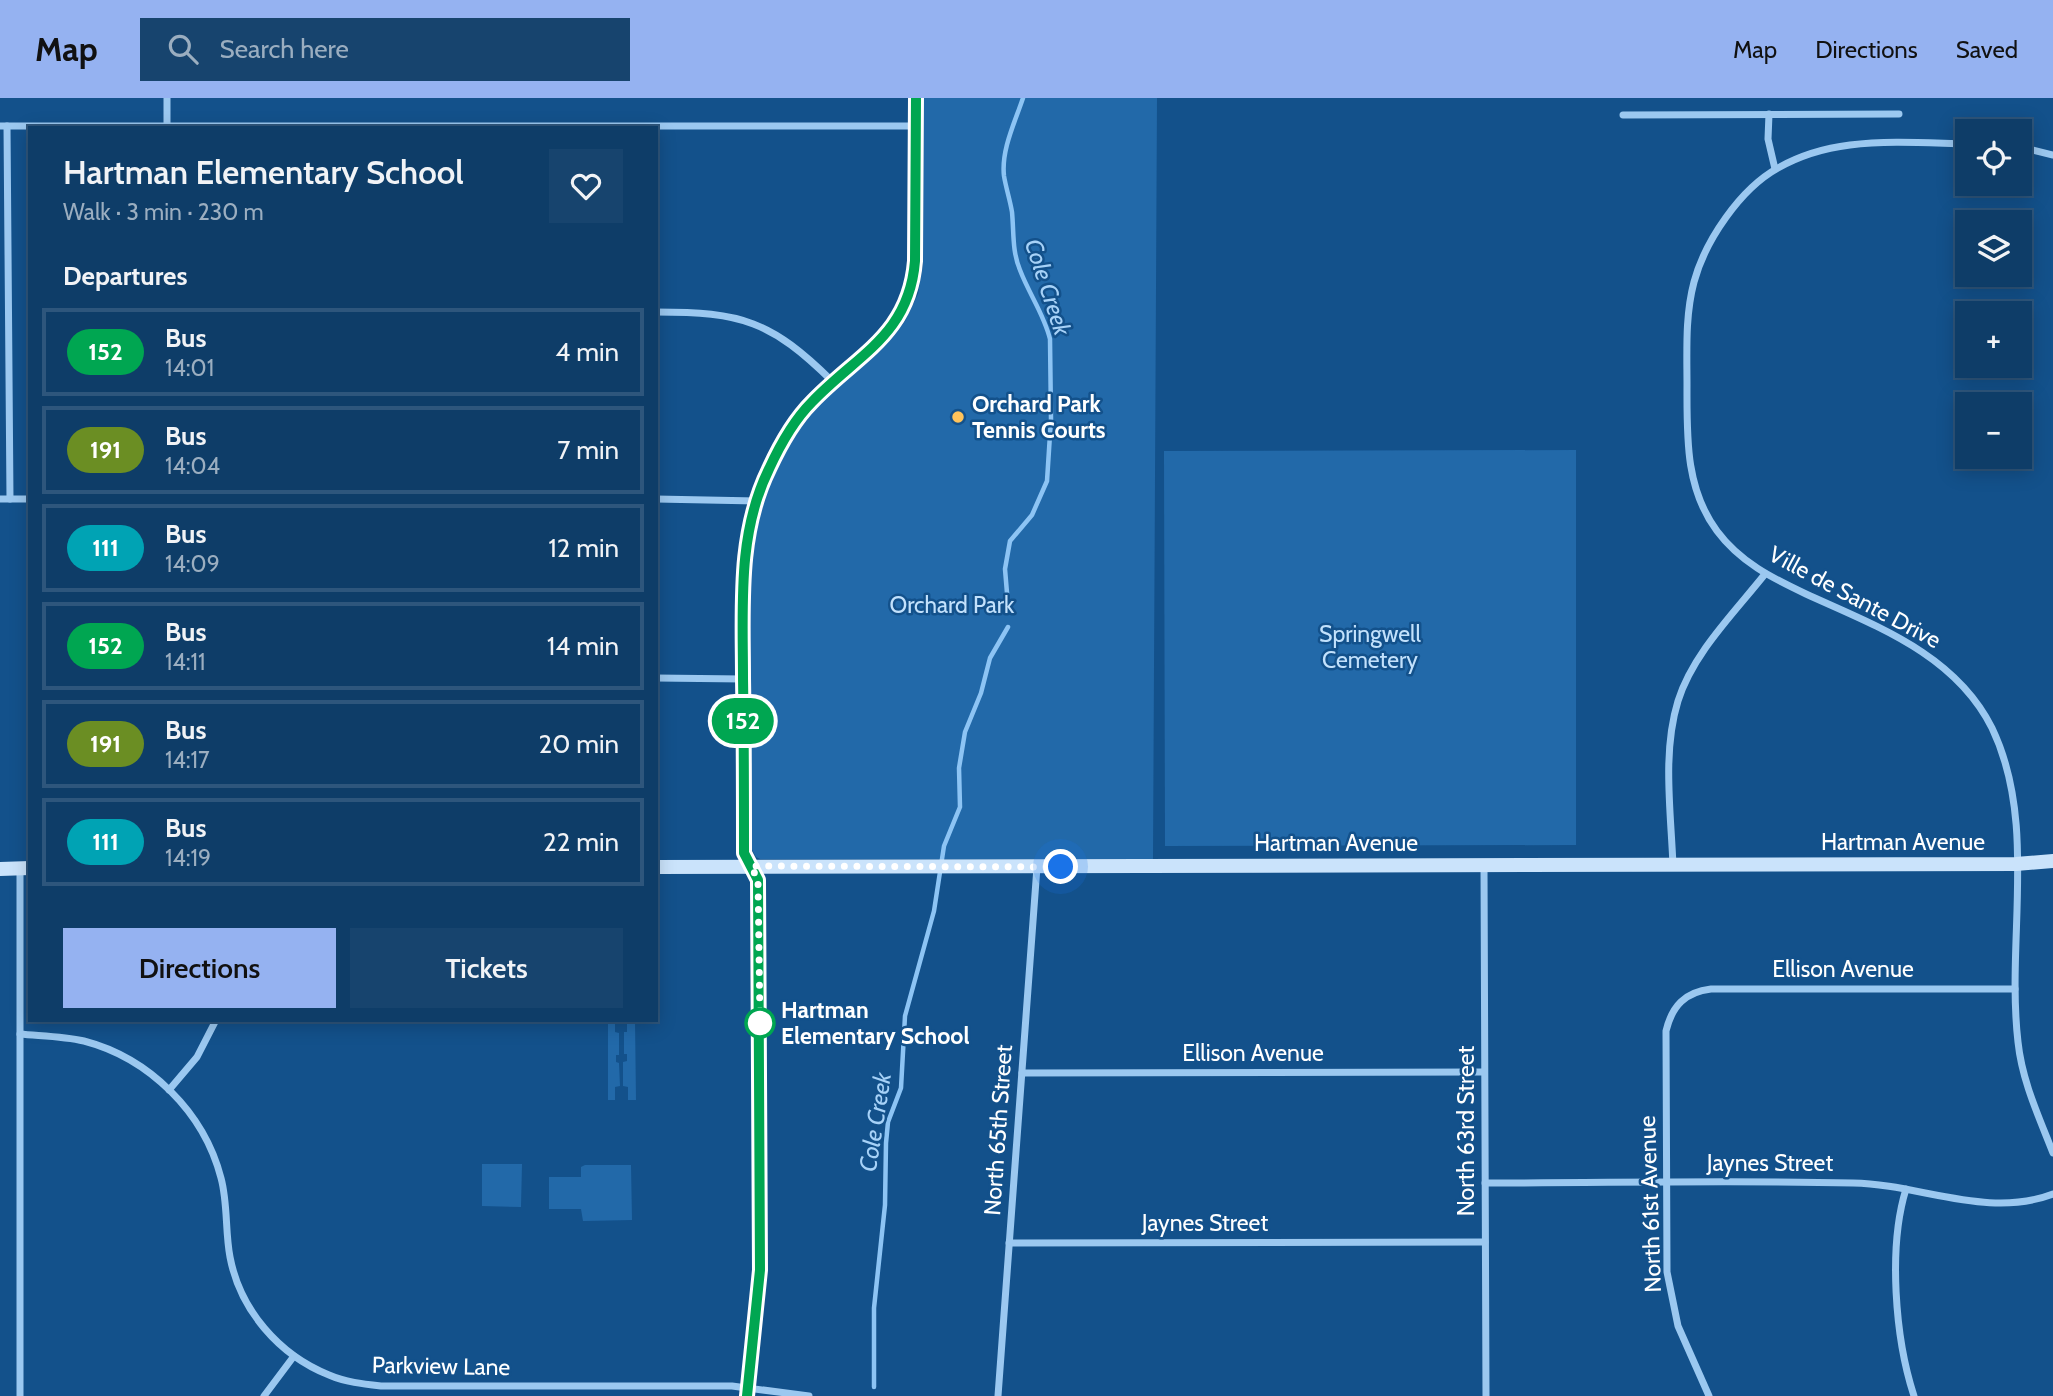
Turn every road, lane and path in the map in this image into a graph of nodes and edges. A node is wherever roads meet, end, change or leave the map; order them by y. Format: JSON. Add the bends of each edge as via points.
{"nodes":[{"id":1,"x":167,"y":98,"type":"edge"},
{"id":2,"x":916,"y":98,"type":"edge"},
{"id":3,"x":1769,"y":114,"type":"junction"},
{"id":4,"x":1899,"y":114,"type":"dead end"},
{"id":5,"x":1623,"y":115,"type":"dead end"},
{"id":6,"x":4,"y":126,"type":"edge"},
{"id":7,"x":28,"y":126,"type":"edge"},
{"id":8,"x":167,"y":126,"type":"edge"},
{"id":9,"x":658,"y":127,"type":"edge"},
{"id":10,"x":916,"y":127,"type":"junction"},
{"id":11,"x":1955,"y":144,"type":"edge"},
{"id":12,"x":2032,"y":150,"type":"edge"},
{"id":13,"x":2053,"y":155,"type":"edge"},
{"id":14,"x":1775,"y":169,"type":"junction"},
{"id":15,"x":658,"y":312,"type":"edge"},
{"id":16,"x":832,"y":381,"type":"junction"},
{"id":17,"x":0,"y":499,"type":"edge"},
{"id":18,"x":10,"y":499,"type":"junction"},
{"id":19,"x":28,"y":499,"type":"edge"},
{"id":20,"x":658,"y":499,"type":"edge"},
{"id":21,"x":757,"y":500,"type":"junction"},
{"id":22,"x":1765,"y":574,"type":"junction"},
{"id":23,"x":658,"y":678,"type":"edge"},
{"id":24,"x":743,"y":679,"type":"junction"},
{"id":25,"x":2053,"y":861,"type":"edge"},
{"id":26,"x":2016,"y":864,"type":"junction"},
{"id":27,"x":751,"y":866,"type":"junction"},
{"id":28,"x":1484,"y":866,"type":"junction"},
{"id":29,"x":1673,"y":866,"type":"junction"},
{"id":30,"x":658,"y":867,"type":"edge"},
{"id":31,"x":1037,"y":867,"type":"junction"},
{"id":32,"x":2053,"y":867,"type":"edge"},
{"id":33,"x":25,"y":868,"type":"edge"},
{"id":34,"x":0,"y":869,"type":"edge"},
{"id":35,"x":2015,"y":989,"type":"junction"},
{"id":36,"x":1676,"y":1005,"type":"joint"},
{"id":37,"x":215,"y":1022,"type":"edge"},
{"id":38,"x":20,"y":1034,"type":"junction"},
{"id":39,"x":1485,"y":1072,"type":"junction"},
{"id":40,"x":1022,"y":1073,"type":"junction"},
{"id":41,"x":169,"y":1090,"type":"junction"},
{"id":42,"x":2053,"y":1153,"type":"edge"},
{"id":43,"x":1485,"y":1183,"type":"junction"},
{"id":44,"x":1666,"y":1183,"type":"junction"},
{"id":45,"x":1906,"y":1189,"type":"junction"},
{"id":46,"x":2053,"y":1194,"type":"edge"},
{"id":47,"x":1485,"y":1242,"type":"junction"},
{"id":48,"x":1009,"y":1243,"type":"junction"},
{"id":49,"x":294,"y":1356,"type":"junction"},
{"id":50,"x":747,"y":1392,"type":"edge"},
{"id":51,"x":20,"y":1396,"type":"edge"},
{"id":52,"x":264,"y":1396,"type":"edge"},
{"id":53,"x":809,"y":1396,"type":"edge"},
{"id":54,"x":998,"y":1396,"type":"edge"},
{"id":55,"x":1486,"y":1396,"type":"edge"},
{"id":56,"x":1709,"y":1396,"type":"edge"},
{"id":57,"x":1914,"y":1396,"type":"edge"}],
"edges":[{"from":1,"to":8,"type":"street"},
{"from":2,"to":10,"type":"street"},
{"from":3,"to":4,"type":"street"},
{"from":3,"to":5,"type":"street"},
{"from":3,"to":14,"type":"street","via":[[1768,139]]},
{"from":6,"to":7,"type":"street"},
{"from":6,"to":18,"type":"street"},
{"from":9,"to":10,"type":"street"},
{"from":10,"to":16,"type":"street","via":[[914,279],[892,327]]},
{"from":11,"to":14,"type":"street","name":"Ville de Sante Drive","via":[[1852,145]]},
{"from":12,"to":13,"type":"street"},
{"from":14,"to":22,"type":"street","name":"Ville de Sante Drive","via":[[1742,199],[1712,239],[1693,285],[1688,327],[1688,453],[1696,490],[1717,531]]},
{"from":15,"to":16,"type":"street","via":[[709,313],[745,320],[789,342]]},
{"from":16,"to":21,"type":"street","via":[[786,435]]},
{"from":17,"to":18,"type":"street"},
{"from":18,"to":19,"type":"street"},
{"from":20,"to":21,"type":"street"},
{"from":21,"to":24,"type":"street","via":[[743,578]]},
{"from":22,"to":26,"type":"street","name":"Ville de Sante Drive","via":[[1911,644],[1965,688],[1990,724],[2007,767],[2015,810]]},
{"from":22,"to":29,"type":"street","via":[[1702,654],[1679,698],[1669,755]]},
{"from":23,"to":24,"type":"street"},
{"from":24,"to":27,"type":"street","via":[[744,853]]},
{"from":25,"to":26,"type":"main road","name":"Hartman Avenue"},
{"from":26,"to":29,"type":"main road","name":"Hartman Avenue"},
{"from":26,"to":32,"type":"main road","name":"Hartman Avenue"},
{"from":26,"to":35,"type":"street","name":"Ville de Sante Drive"},
{"from":27,"to":30,"type":"main road","name":"Hartman Avenue"},
{"from":27,"to":31,"type":"main road","name":"Hartman Avenue"},
{"from":27,"to":50,"type":"street","via":[[758,880],[760,1270]]},
{"from":28,"to":29,"type":"main road","name":"Hartman Avenue"},
{"from":28,"to":31,"type":"main road","name":"Hartman Avenue"},
{"from":28,"to":39,"type":"street","name":"North 63rd Street"},
{"from":31,"to":40,"type":"street","name":"North 65th Street"},
{"from":33,"to":34,"type":"main road"},
{"from":33,"to":38,"type":"street"},
{"from":35,"to":36,"type":"street","name":"Ellison Avenue","via":[[1711,989],[1688,995]]},
{"from":35,"to":42,"type":"street","name":"Ville de Sante Drive","via":[[2021,1064]]},
{"from":36,"to":44,"type":"street","name":"North 61st Avenue","via":[[1666,1031]]},
{"from":37,"to":41,"type":"street","via":[[197,1057]]},
{"from":38,"to":41,"type":"street","name":"Parkview Lane","via":[[65,1037],[102,1046],[140,1066]]},
{"from":38,"to":51,"type":"street"},
{"from":39,"to":40,"type":"street","name":"Ellison Avenue"},
{"from":39,"to":43,"type":"street","name":"North 63rd Street"},
{"from":40,"to":48,"type":"street","name":"North 65th Street"},
{"from":41,"to":49,"type":"street","name":"Parkview Lane","via":[[196,1122],[216,1160],[225,1193],[230,1259],[243,1295],[267,1331]]},
{"from":43,"to":44,"type":"street","name":"Jaynes Street"},
{"from":43,"to":47,"type":"street","name":"North 63rd Street"},
{"from":44,"to":45,"type":"street","name":"Jaynes Street","via":[[1855,1182]]},
{"from":44,"to":56,"type":"street","name":"North 61st Avenue","via":[[1671,1301]]},
{"from":45,"to":46,"type":"street","name":"Jaynes Street","via":[[1999,1203]]},
{"from":45,"to":57,"type":"street","via":[[1897,1283],[1904,1359]]},
{"from":47,"to":48,"type":"street","name":"Jaynes Street"},
{"from":47,"to":55,"type":"street","name":"North 63rd Street"},
{"from":48,"to":54,"type":"street","name":"North 65th Street"},
{"from":49,"to":50,"type":"street","name":"Parkview Lane","via":[[331,1376],[381,1387]]},
{"from":49,"to":52,"type":"street"},
{"from":50,"to":53,"type":"street","name":"Parkview Lane"}]}
